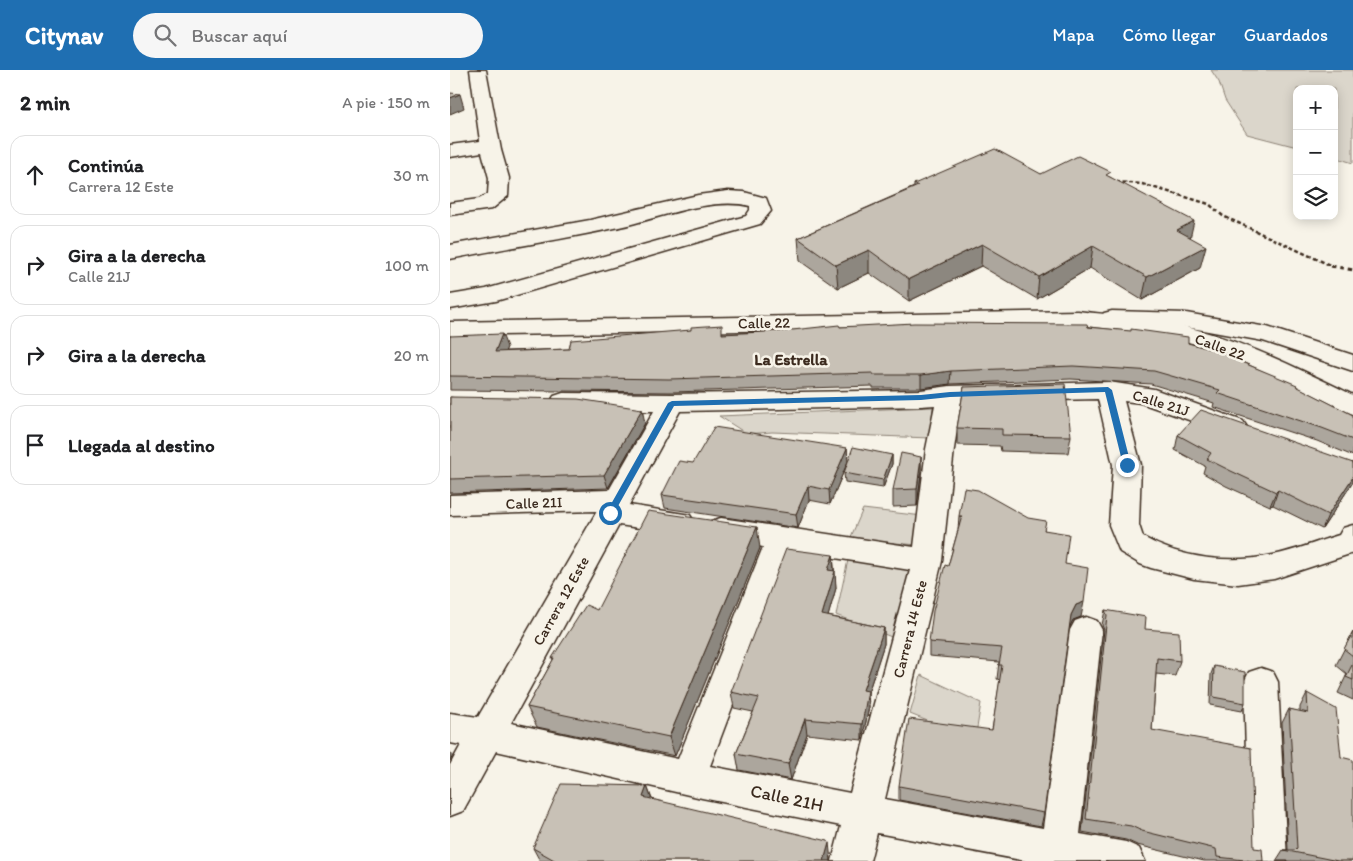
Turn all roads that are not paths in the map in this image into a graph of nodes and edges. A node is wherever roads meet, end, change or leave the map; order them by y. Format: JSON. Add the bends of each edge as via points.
{"nodes":[{"id":1,"x":478,"y":70,"type":"edge"},
{"id":2,"x":490,"y":145,"type":"junction"},
{"id":3,"x":450,"y":151,"type":"edge"},
{"id":4,"x":450,"y":209,"type":"edge"},
{"id":5,"x":450,"y":252,"type":"edge"},
{"id":6,"x":450,"y":302,"type":"edge"},
{"id":7,"x":1078,"y":318,"type":"junction"},
{"id":8,"x":450,"y":328,"type":"edge"},
{"id":9,"x":1353,"y":363,"type":"edge"},
{"id":10,"x":1108,"y":390,"type":"junction"},
{"id":11,"x":950,"y":394,"type":"junction"},
{"id":12,"x":537,"y":401,"type":"edge"},
{"id":13,"x":672,"y":403,"type":"junction"},
{"id":14,"x":1353,"y":405,"type":"edge"},
{"id":15,"x":1258,"y":435,"type":"edge"},
{"id":16,"x":450,"y":505,"type":"edge"},
{"id":17,"x":614,"y":506,"type":"junction"},
{"id":18,"x":1353,"y":536,"type":"edge"},
{"id":19,"x":781,"y":539,"type":"junction"},
{"id":20,"x":927,"y":561,"type":"junction"},
{"id":21,"x":1086,"y":630,"type":"dead end"},
{"id":22,"x":1261,"y":682,"type":"dead end"},
{"id":23,"x":450,"y":728,"type":"edge"},
{"id":24,"x":486,"y":734,"type":"junction"},
{"id":25,"x":688,"y":778,"type":"junction"},
{"id":26,"x":450,"y":799,"type":"edge"},
{"id":27,"x":863,"y":814,"type":"junction"},
{"id":28,"x":1059,"y":855,"type":"edge"},
{"id":29,"x":851,"y":861,"type":"edge"},
{"id":30,"x":1126,"y":861,"type":"edge"},
{"id":31,"x":1268,"y":861,"type":"edge"}],
"edges":[{"from":1,"to":2,"type":"street"},
{"from":2,"to":3,"type":"street"},
{"from":2,"to":4,"type":"street","via":[[499,178],[498,196],[484,205]]},
{"from":5,"to":6,"type":"street","via":[[638,217],[703,200],[747,198],[759,202],[761,211],[753,220],[711,233],[488,296]]},
{"from":7,"to":8,"type":"street","name":"Calle 22"},
{"from":7,"to":9,"type":"street","name":"Calle 22","via":[[1186,320],[1267,334]]},
{"from":7,"to":14,"type":"street","name":"Calle 22","via":[[1170,330],[1226,348]]},
{"from":10,"to":11,"type":"street","name":"Calle 21J"},
{"from":10,"to":15,"type":"street","name":"Calle 21J","via":[[1144,395]]},
{"from":10,"to":18,"type":"street","via":[[1127,465],[1124,526],[1130,544],[1151,556],[1238,572],[1274,567],[1351,542]]},
{"from":11,"to":13,"type":"street","name":"Calle 21J","via":[[921,398]]},
{"from":11,"to":20,"type":"street","name":"Carrera 14 Este"},
{"from":12,"to":13,"type":"street","name":"Calle 21J"},
{"from":13,"to":17,"type":"street","name":"Carrera 12 Este"},
{"from":16,"to":17,"type":"street","name":"Calle 21I"},
{"from":17,"to":19,"type":"street","name":"Calle 21I"},
{"from":17,"to":24,"type":"street","name":"Carrera 12 Este"},
{"from":19,"to":20,"type":"street","name":"Calle 21I"},
{"from":19,"to":25,"type":"street"},
{"from":20,"to":27,"type":"street","name":"Carrera 14 Este"},
{"from":21,"to":28,"type":"street"},
{"from":22,"to":31,"type":"street"},
{"from":23,"to":24,"type":"street","name":"Calle 21H"},
{"from":24,"to":25,"type":"street","name":"Calle 21H"},
{"from":24,"to":26,"type":"street","name":"Carrera 12 Este"},
{"from":25,"to":27,"type":"street","name":"Calle 21H"},
{"from":27,"to":28,"type":"street","name":"Calle 21H"},
{"from":27,"to":29,"type":"street","name":"Carrera 14 Este"},
{"from":28,"to":30,"type":"street","name":"Calle 21H"}]}
